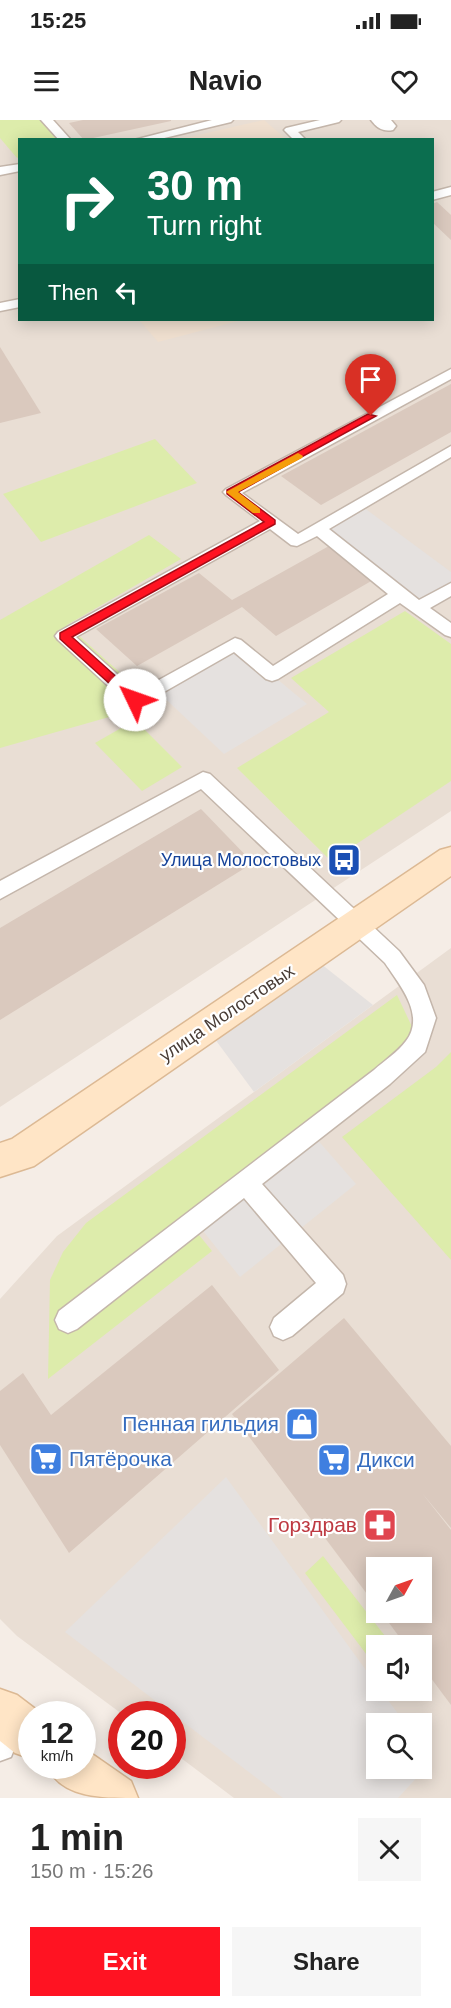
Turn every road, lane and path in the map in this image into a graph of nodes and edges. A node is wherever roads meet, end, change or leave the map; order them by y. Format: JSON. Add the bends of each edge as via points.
{"nodes":[{"id":1,"x":47,"y":120,"type":"edge"},
{"id":2,"x":227,"y":120,"type":"edge"},
{"id":3,"x":335,"y":120,"type":"edge"},
{"id":4,"x":64,"y":138,"type":"edge"},
{"id":5,"x":152,"y":138,"type":"edge"},
{"id":6,"x":299,"y":138,"type":"edge"},
{"id":7,"x":18,"y":166,"type":"edge"},
{"id":8,"x":0,"y":171,"type":"edge"},
{"id":9,"x":451,"y":191,"type":"edge"},
{"id":10,"x":434,"y":195,"type":"edge"},
{"id":11,"x":18,"y":304,"type":"edge"},
{"id":12,"x":0,"y":308,"type":"edge"},
{"id":13,"x":451,"y":373,"type":"edge"},
{"id":14,"x":451,"y":451,"type":"edge"},
{"id":15,"x":271,"y":522,"type":"junction"},
{"id":16,"x":317,"y":528,"type":"junction"},
{"id":17,"x":451,"y":589,"type":"edge"},
{"id":18,"x":400,"y":595,"type":"junction"},
{"id":19,"x":419,"y":607,"type":"junction"},
{"id":20,"x":451,"y":631,"type":"edge"},
{"id":21,"x":451,"y":859,"type":"edge"},
{"id":22,"x":0,"y":891,"type":"edge"},
{"id":23,"x":350,"y":929,"type":"junction"},
{"id":24,"x":7,"y":1162,"type":"edge"},
{"id":25,"x":245,"y":1182,"type":"junction"},
{"id":26,"x":68,"y":1320,"type":"dead end"},
{"id":27,"x":283,"y":1327,"type":"dead end"},
{"id":28,"x":88,"y":1779,"type":"edge"},
{"id":29,"x":114,"y":1798,"type":"edge"}],
"edges":[{"from":1,"to":4,"type":"lane"},
{"from":2,"to":5,"type":"lane","via":[[186,133]]},
{"from":3,"to":6,"type":"lane","via":[[290,130]]},
{"from":7,"to":8,"type":"lane"},
{"from":9,"to":10,"type":"lane"},
{"from":11,"to":12,"type":"lane"},
{"from":13,"to":15,"type":"lane","via":[[231,492]]},
{"from":14,"to":16,"type":"lane"},
{"from":15,"to":16,"type":"lane","via":[[297,541]]},
{"from":15,"to":18,"type":"lane","via":[[64,636],[135,700],[236,644],[272,675]]},
{"from":16,"to":18,"type":"lane"},
{"from":17,"to":19,"type":"lane"},
{"from":18,"to":19,"type":"lane"},
{"from":19,"to":20,"type":"lane"},
{"from":21,"to":23,"type":"street","name":"улица Молостовых"},
{"from":22,"to":23,"type":"lane","via":[[203,779],[300,871]]},
{"from":23,"to":24,"type":"street","name":"улица Молостовых"},
{"from":23,"to":25,"type":"lane","via":[[392,957],[416,992],[425,1018],[417,1045],[382,1077]]},
{"from":25,"to":26,"type":"lane"},
{"from":25,"to":27,"type":"lane","via":[[334,1284]]},
{"from":28,"to":29,"type":"street"}]}
